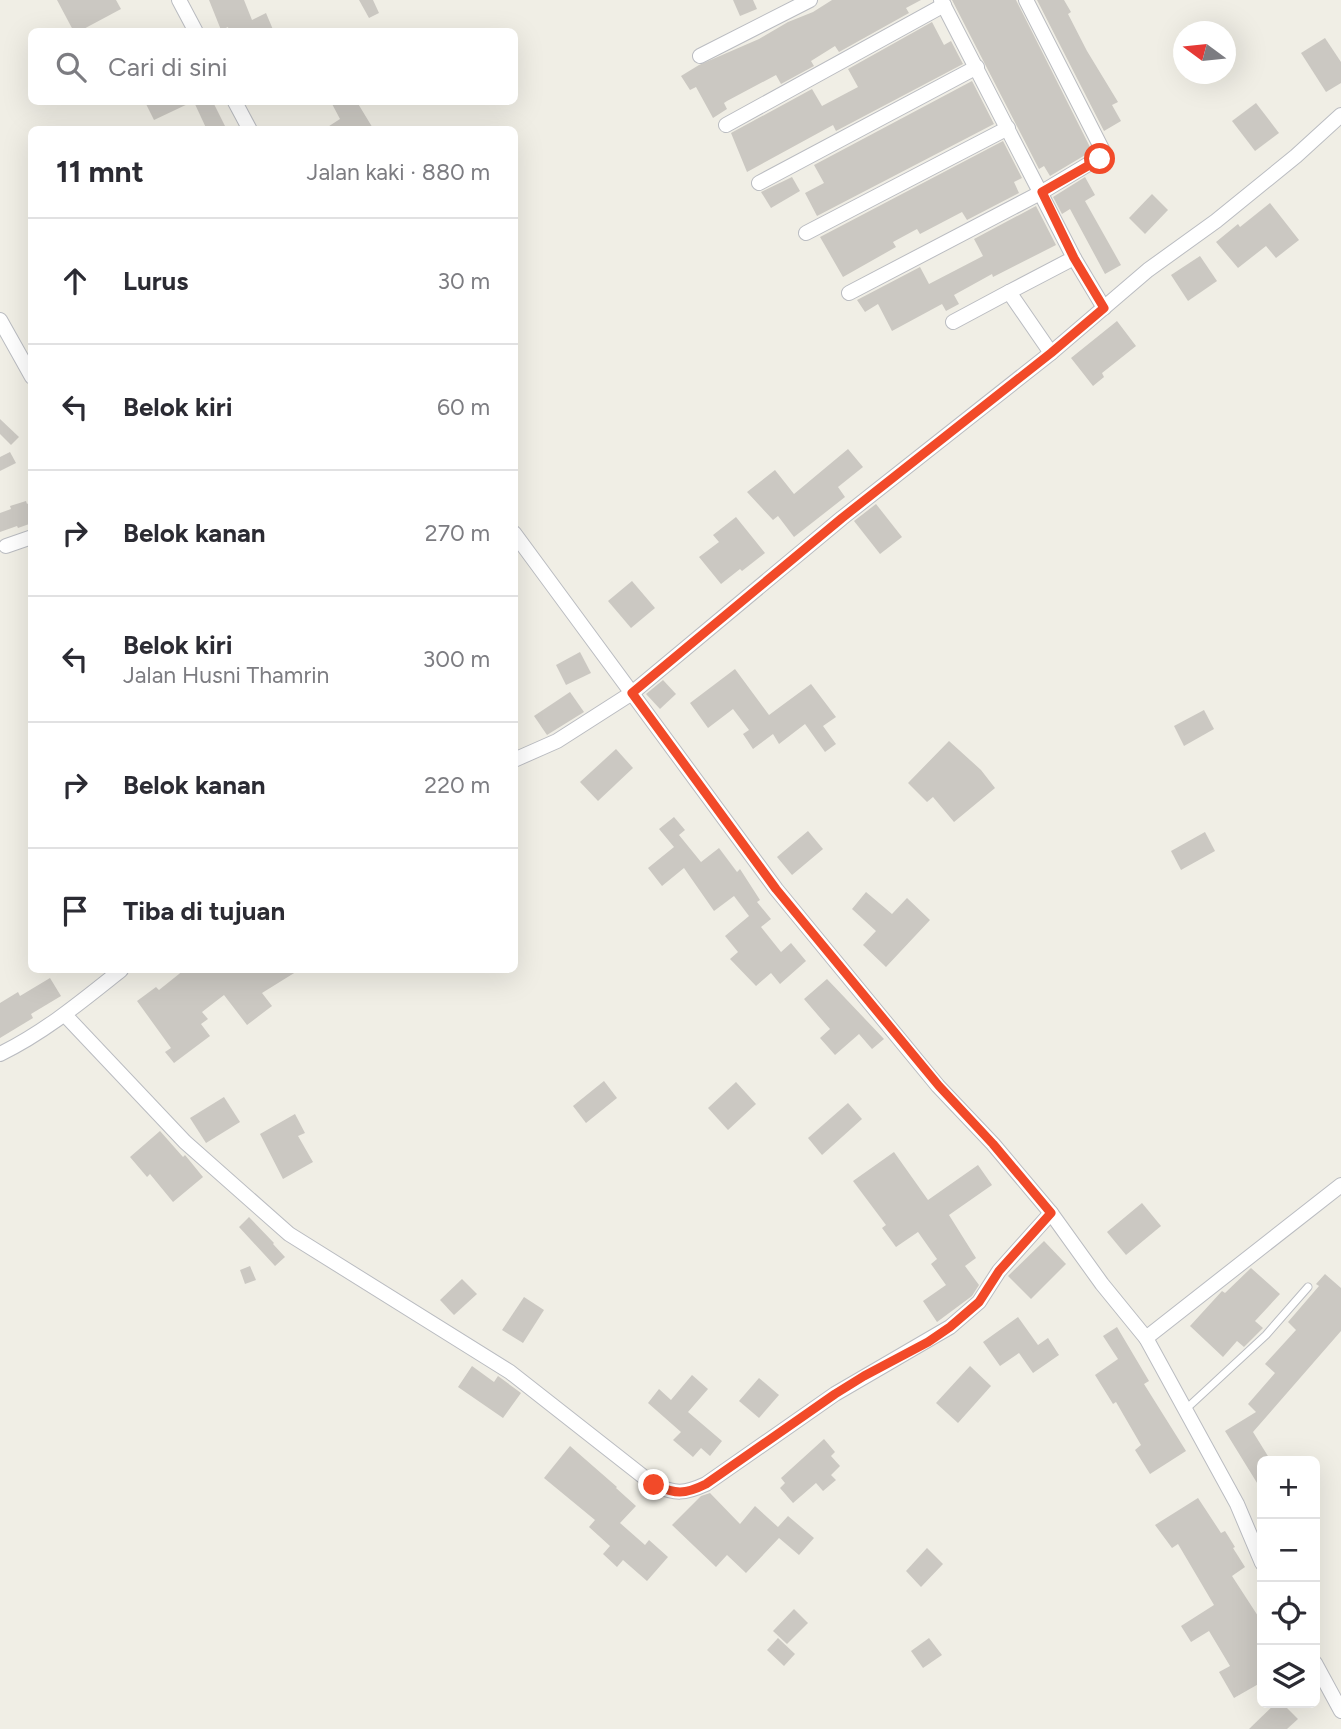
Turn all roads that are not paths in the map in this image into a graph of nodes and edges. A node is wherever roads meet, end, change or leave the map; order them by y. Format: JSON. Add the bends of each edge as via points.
{"nodes":[{"id":1,"x":179,"y":0,"type":"edge"},
{"id":2,"x":810,"y":0,"type":"edge"},
{"id":3,"x":1026,"y":0,"type":"edge"},
{"id":4,"x":942,"y":3,"type":"edge"},
{"id":5,"x":194,"y":28,"type":"edge"},
{"id":6,"x":700,"y":55,"type":"dead end"},
{"id":7,"x":977,"y":67,"type":"junction"},
{"id":8,"x":237,"y":105,"type":"edge"},
{"id":9,"x":1341,"y":115,"type":"edge"},
{"id":10,"x":726,"y":125,"type":"dead end"},
{"id":11,"x":248,"y":126,"type":"edge"},
{"id":12,"x":1008,"y":128,"type":"junction"},
{"id":13,"x":759,"y":183,"type":"dead end"},
{"id":14,"x":1042,"y":192,"type":"junction"},
{"id":15,"x":806,"y":233,"type":"dead end"},
{"id":16,"x":1074,"y":258,"type":"junction"},
{"id":17,"x":1009,"y":292,"type":"junction"},
{"id":18,"x":849,"y":293,"type":"dead end"},
{"id":19,"x":1104,"y":308,"type":"junction"},
{"id":20,"x":0,"y":320,"type":"edge"},
{"id":21,"x":953,"y":322,"type":"dead end"},
{"id":22,"x":1051,"y":353,"type":"junction"},
{"id":23,"x":28,"y":370,"type":"edge"},
{"id":24,"x":28,"y":538,"type":"edge"},
{"id":25,"x":518,"y":538,"type":"edge"},
{"id":26,"x":6,"y":546,"type":"dead end"},
{"id":27,"x":632,"y":693,"type":"junction"},
{"id":28,"x":518,"y":758,"type":"edge"},
{"id":29,"x":117,"y":973,"type":"edge"},
{"id":30,"x":65,"y":1015,"type":"junction"},
{"id":31,"x":0,"y":1054,"type":"edge"},
{"id":32,"x":1341,"y":1185,"type":"edge"},
{"id":33,"x":1051,"y":1213,"type":"junction"},
{"id":34,"x":1308,"y":1287,"type":"dead end"},
{"id":35,"x":1146,"y":1338,"type":"junction"},
{"id":36,"x":1186,"y":1409,"type":"junction"},
{"id":37,"x":1257,"y":1551,"type":"edge"},
{"id":38,"x":1320,"y":1672,"type":"edge"},
{"id":39,"x":1341,"y":1711,"type":"edge"}],
"edges":[{"from":1,"to":5,"type":"street"},
{"from":2,"to":6,"type":"street"},
{"from":3,"to":14,"type":"street","via":[[1102,150],[1100,159]]},
{"from":4,"to":7,"type":"street"},
{"from":4,"to":10,"type":"street"},
{"from":7,"to":12,"type":"street"},
{"from":7,"to":13,"type":"street"},
{"from":8,"to":11,"type":"street"},
{"from":9,"to":19,"type":"street"},
{"from":12,"to":14,"type":"street"},
{"from":12,"to":15,"type":"street"},
{"from":14,"to":16,"type":"street"},
{"from":14,"to":18,"type":"street"},
{"from":16,"to":17,"type":"street"},
{"from":16,"to":19,"type":"street"},
{"from":17,"to":21,"type":"street"},
{"from":17,"to":22,"type":"street"},
{"from":19,"to":22,"type":"street"},
{"from":20,"to":23,"type":"street"},
{"from":22,"to":27,"type":"street","via":[[842,518]]},
{"from":24,"to":26,"type":"street"},
{"from":25,"to":27,"type":"street"},
{"from":27,"to":28,"type":"street","via":[[557,741]]},
{"from":27,"to":33,"type":"street","via":[[776,889]]},
{"from":29,"to":30,"type":"street"},
{"from":30,"to":31,"type":"street"},
{"from":30,"to":33,"type":"street","via":[[185,1142],[289,1234],[510,1372],[654,1485],[670,1492],[688,1493],[706,1484],[835,1394],[950,1327],[979,1302],[999,1271]]},
{"from":32,"to":35,"type":"street"},
{"from":33,"to":35,"type":"street"},
{"from":34,"to":36,"type":"lane","via":[[1266,1335]]},
{"from":35,"to":36,"type":"street"},
{"from":36,"to":37,"type":"street"},
{"from":38,"to":39,"type":"street"}]}
